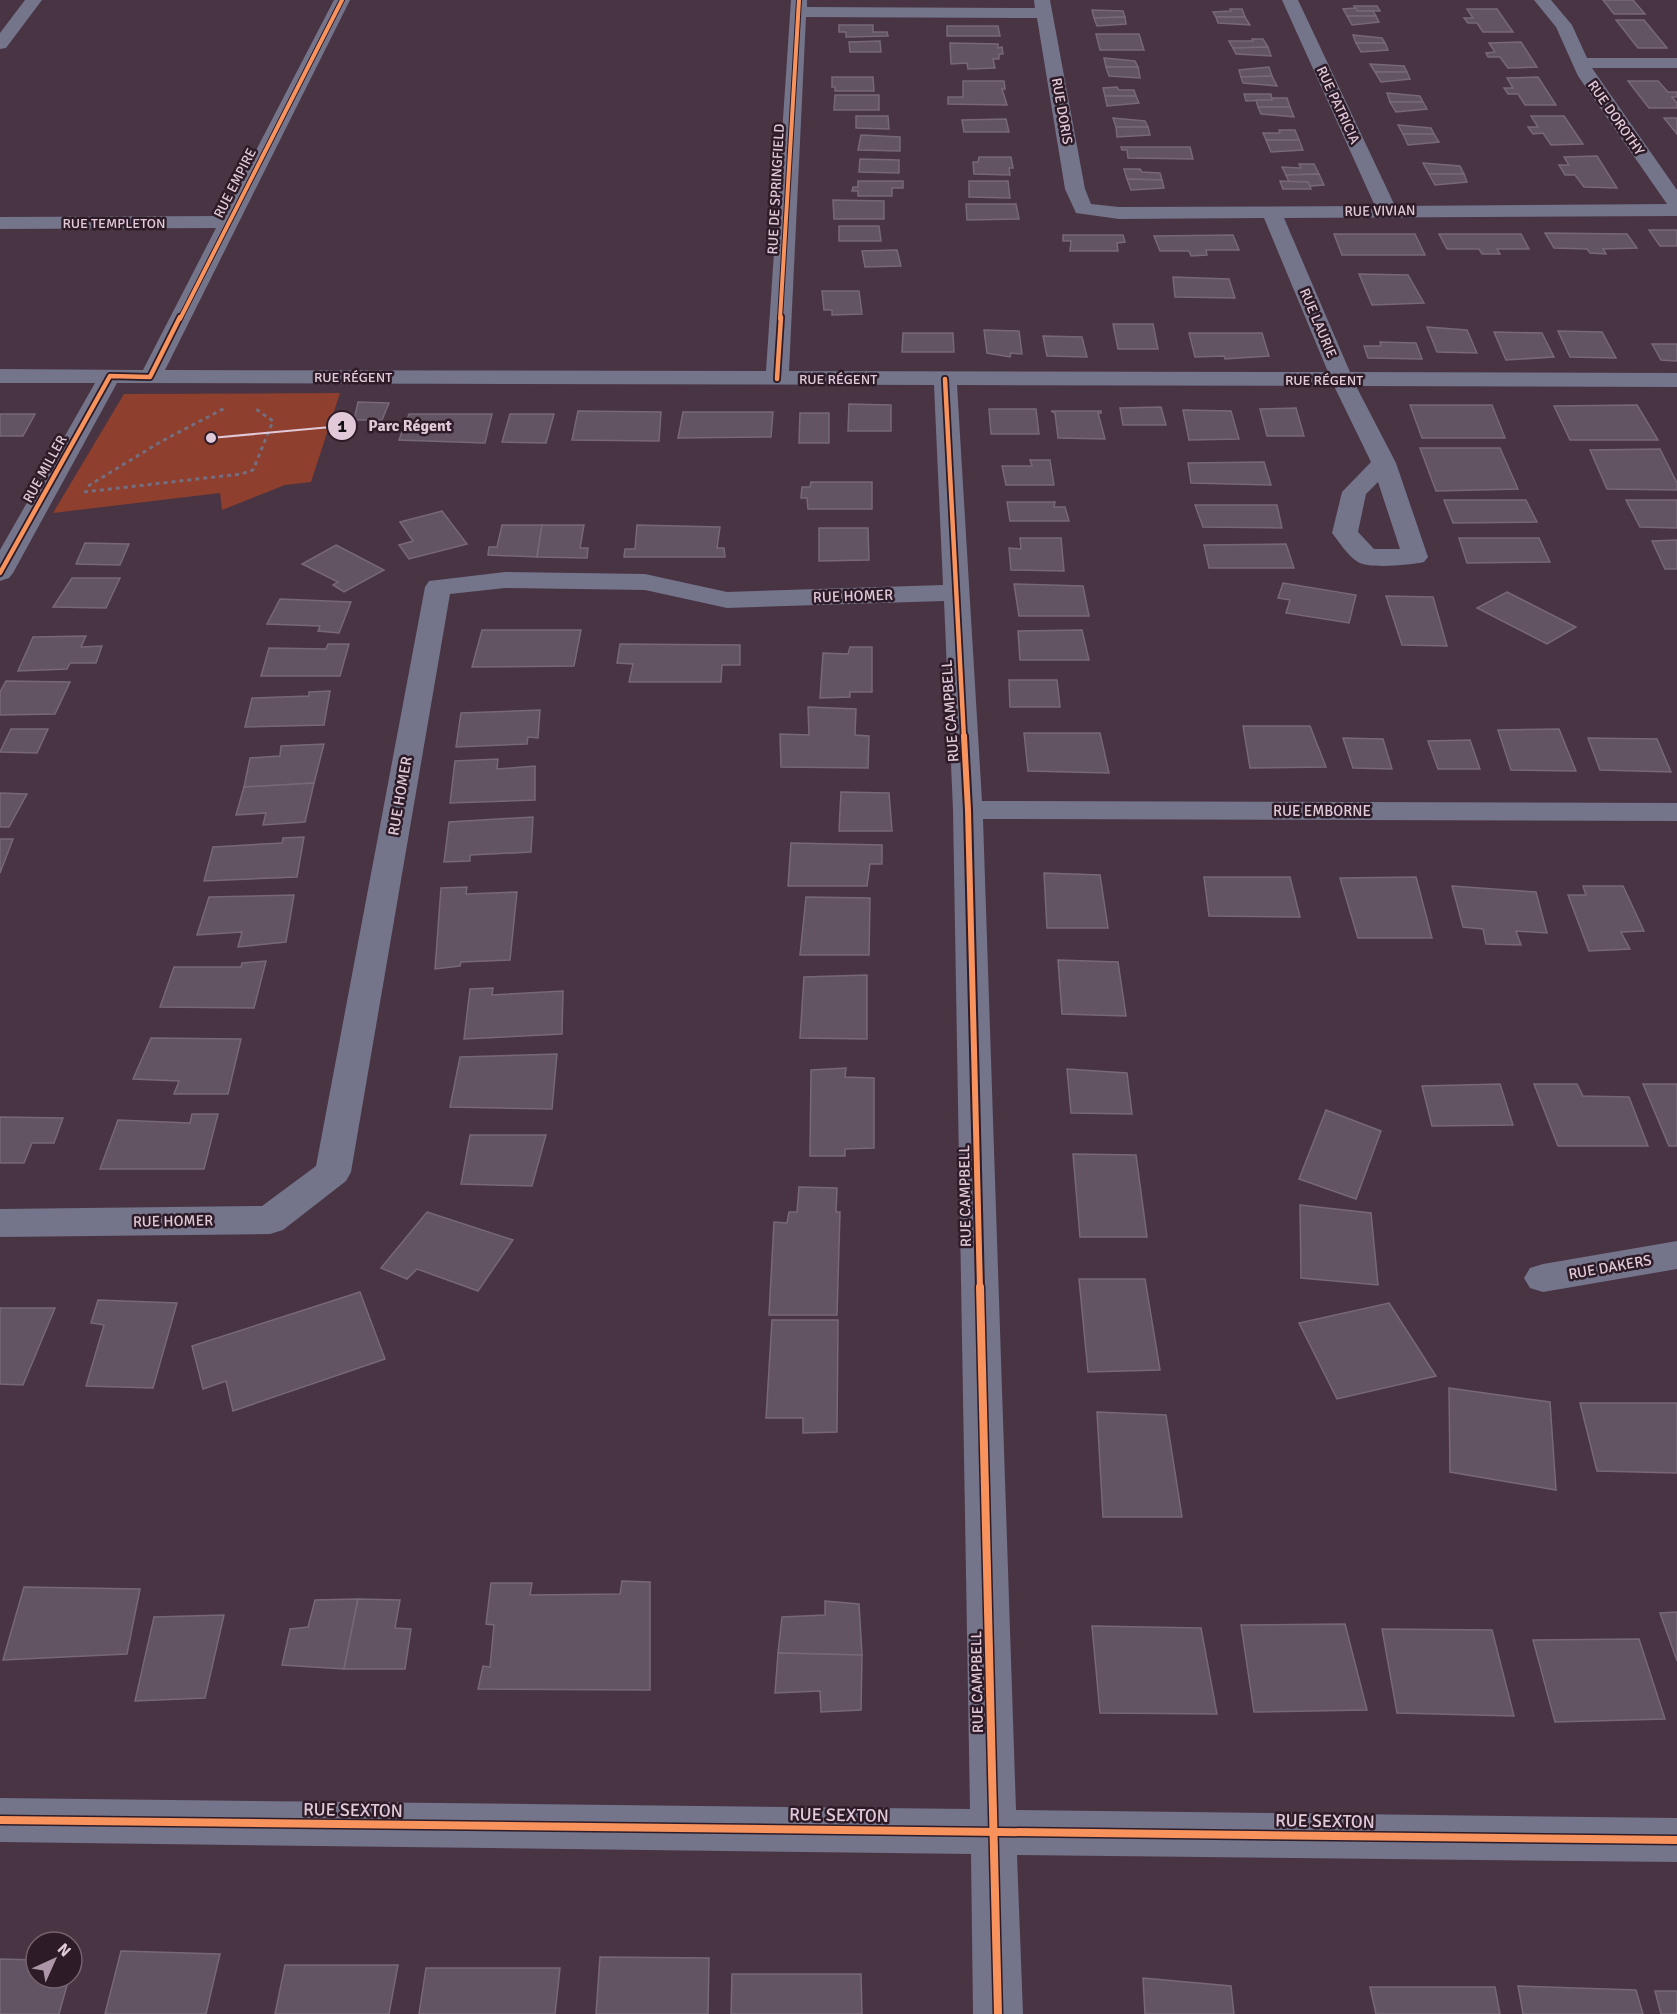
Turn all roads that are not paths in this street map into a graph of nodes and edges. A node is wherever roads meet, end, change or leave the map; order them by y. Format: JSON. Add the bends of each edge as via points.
{"nodes":[{"id":1,"x":34,"y":0,"type":"edge"},
{"id":2,"x":342,"y":0,"type":"edge"},
{"id":3,"x":1290,"y":0,"type":"edge"},
{"id":4,"x":1542,"y":0,"type":"edge"},
{"id":5,"x":799,"y":6,"type":"edge"},
{"id":6,"x":1043,"y":7,"type":"edge"},
{"id":7,"x":0,"y":44,"type":"edge"},
{"id":8,"x":1582,"y":63,"type":"junction"},
{"id":9,"x":1677,"y":63,"type":"edge"},
{"id":10,"x":1677,"y":204,"type":"edge"},
{"id":11,"x":1083,"y":209,"type":"joint"},
{"id":12,"x":1387,"y":210,"type":"junction"},
{"id":13,"x":1677,"y":210,"type":"edge"},
{"id":14,"x":1272,"y":213,"type":"junction"},
{"id":15,"x":228,"y":222,"type":"junction"},
{"id":16,"x":0,"y":223,"type":"edge"},
{"id":17,"x":0,"y":376,"type":"edge"},
{"id":18,"x":110,"y":376,"type":"junction"},
{"id":19,"x":150,"y":377,"type":"junction"},
{"id":20,"x":777,"y":378,"type":"junction"},
{"id":21,"x":945,"y":379,"type":"junction"},
{"id":22,"x":1342,"y":380,"type":"junction"},
{"id":23,"x":1677,"y":381,"type":"edge"},
{"id":24,"x":1384,"y":463,"type":"dead end"},
{"id":25,"x":0,"y":573,"type":"edge"},
{"id":26,"x":954,"y":593,"type":"junction"},
{"id":27,"x":968,"y":810,"type":"junction"},
{"id":28,"x":1677,"y":812,"type":"edge"},
{"id":29,"x":0,"y":1223,"type":"edge"},
{"id":30,"x":1677,"y":1255,"type":"edge"},
{"id":31,"x":1544,"y":1278,"type":"dead end"},
{"id":32,"x":0,"y":1820,"type":"edge"},
{"id":33,"x":992,"y":1832,"type":"junction"},
{"id":34,"x":1677,"y":1840,"type":"edge"},
{"id":35,"x":998,"y":2014,"type":"edge"}],
"edges":[{"from":1,"to":7,"type":"street"},
{"from":2,"to":15,"type":"street","name":"RUE EMPIRE"},
{"from":3,"to":12,"type":"street","name":"RUE PATRICIA"},
{"from":4,"to":8,"type":"street","name":"RUE DOROTHY","via":[[1564,25]]},
{"from":5,"to":6,"type":"street"},
{"from":5,"to":20,"type":"street","name":"RUE DE SPRINGFIELD"},
{"from":6,"to":11,"type":"street","name":"RUE DORIS","via":[[1075,189]]},
{"from":8,"to":9,"type":"street"},
{"from":8,"to":10,"type":"street","name":"RUE DOROTHY","via":[[1618,123]]},
{"from":11,"to":14,"type":"street","name":"RUE VIVIAN","via":[[1119,213]]},
{"from":12,"to":13,"type":"street","name":"RUE VIVIAN"},
{"from":12,"to":14,"type":"street","name":"RUE VIVIAN"},
{"from":14,"to":22,"type":"street","name":"RUE LAURIE"},
{"from":15,"to":16,"type":"street","name":"RUE TEMPLETON"},
{"from":15,"to":19,"type":"street","name":"RUE EMPIRE"},
{"from":17,"to":18,"type":"street","name":"RUE RÉGENT"},
{"from":18,"to":19,"type":"street","name":"RUE RÉGENT"},
{"from":18,"to":25,"type":"street","name":"RUE MILLER"},
{"from":19,"to":20,"type":"street","name":"RUE RÉGENT"},
{"from":20,"to":21,"type":"street","name":"RUE RÉGENT"},
{"from":21,"to":22,"type":"street","name":"RUE RÉGENT"},
{"from":21,"to":26,"type":"street","name":"RUE CAMPBELL"},
{"from":22,"to":23,"type":"street","name":"RUE RÉGENT"},
{"from":22,"to":24,"type":"street","name":"RUE LAURIE"},
{"from":26,"to":27,"type":"street","name":"RUE CAMPBELL"},
{"from":26,"to":29,"type":"street","name":"RUE HOMER","via":[[727,600],[645,582],[504,580],[438,587],[333,1172],[270,1220]]},
{"from":27,"to":28,"type":"street","name":"RUE EMBORNE"},
{"from":27,"to":33,"type":"street","name":"RUE CAMPBELL"},
{"from":30,"to":31,"type":"street","name":"RUE DAKERS"},
{"from":32,"to":33,"type":"street","name":"RUE SEXTON"},
{"from":33,"to":34,"type":"street","name":"RUE SEXTON"},
{"from":33,"to":35,"type":"street","name":"RUE CAMPBELL"}]}
